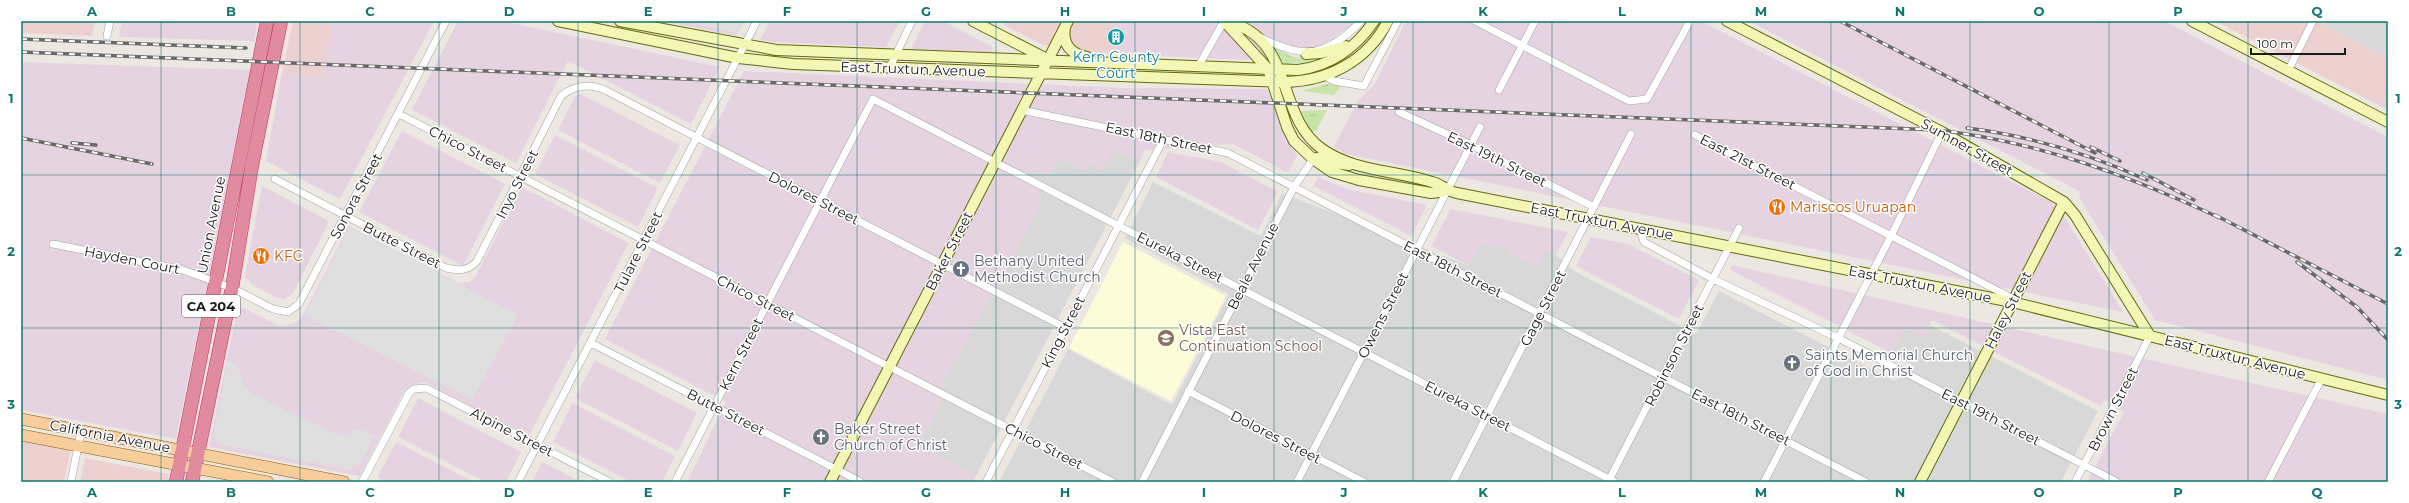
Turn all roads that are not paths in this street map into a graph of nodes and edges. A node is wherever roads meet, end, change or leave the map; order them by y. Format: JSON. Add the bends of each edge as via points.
{"nodes":[{"id":1,"x":110,"y":21,"type":"edge"},
{"id":2,"x":267,"y":21,"type":"edge"},
{"id":3,"x":281,"y":21,"type":"edge"},
{"id":4,"x":446,"y":21,"type":"edge"},
{"id":5,"x":558,"y":21,"type":"edge"},
{"id":6,"x":620,"y":21,"type":"edge"},
{"id":7,"x":757,"y":21,"type":"edge"},
{"id":8,"x":912,"y":21,"type":"edge"},
{"id":9,"x":973,"y":21,"type":"edge"},
{"id":10,"x":1068,"y":21,"type":"edge"},
{"id":11,"x":1224,"y":21,"type":"edge"},
{"id":12,"x":1361,"y":21,"type":"edge"},
{"id":13,"x":1374,"y":21,"type":"edge"},
{"id":14,"x":1388,"y":21,"type":"edge"},
{"id":15,"x":1398,"y":21,"type":"edge"},
{"id":16,"x":1475,"y":21,"type":"edge"},
{"id":17,"x":1535,"y":21,"type":"edge"},
{"id":18,"x":1690,"y":21,"type":"edge"},
{"id":19,"x":1727,"y":21,"type":"edge"},
{"id":20,"x":2192,"y":21,"type":"edge"},
{"id":21,"x":2313,"y":21,"type":"edge"},
{"id":22,"x":600,"y":25,"type":"edge"},
{"id":23,"x":1254,"y":34,"type":"junction"},
{"id":24,"x":107,"y":36,"type":"dead end"},
{"id":25,"x":1359,"y":40,"type":"junction"},
{"id":26,"x":744,"y":45,"type":"junction"},
{"id":27,"x":1523,"y":45,"type":"junction"},
{"id":28,"x":897,"y":53,"type":"junction"},
{"id":29,"x":1306,"y":54,"type":"junction"},
{"id":30,"x":738,"y":58,"type":"junction"},
{"id":31,"x":1048,"y":60,"type":"junction"},
{"id":32,"x":1108,"y":62,"type":"junction"},
{"id":33,"x":1199,"y":65,"type":"junction"},
{"id":34,"x":890,"y":67,"type":"junction"},
{"id":35,"x":1268,"y":69,"type":"junction"},
{"id":36,"x":1281,"y":69,"type":"junction"},
{"id":37,"x":2288,"y":71,"type":"junction"},
{"id":38,"x":1040,"y":74,"type":"junction"},
{"id":39,"x":1325,"y":76,"type":"junction"},
{"id":40,"x":1160,"y":79,"type":"junction"},
{"id":41,"x":1272,"y":82,"type":"junction"},
{"id":42,"x":1285,"y":82,"type":"junction"},
{"id":43,"x":1499,"y":90,"type":"dead end"},
{"id":44,"x":561,"y":96,"type":"joint"},
{"id":45,"x":873,"y":99,"type":"joint"},
{"id":46,"x":1021,"y":110,"type":"junction"},
{"id":47,"x":1399,"y":112,"type":"dead end"},
{"id":48,"x":399,"y":114,"type":"junction"},
{"id":49,"x":2388,"y":122,"type":"edge"},
{"id":50,"x":1480,"y":127,"type":"dead end"},
{"id":51,"x":1942,"y":132,"type":"junction"},
{"id":52,"x":1632,"y":134,"type":"dead end"},
{"id":53,"x":1695,"y":135,"type":"dead end"},
{"id":54,"x":697,"y":138,"type":"junction"},
{"id":55,"x":1163,"y":140,"type":"junction"},
{"id":56,"x":1471,"y":145,"type":"junction"},
{"id":57,"x":1312,"y":159,"type":"junction"},
{"id":58,"x":996,"y":162,"type":"junction"},
{"id":59,"x":1355,"y":165,"type":"junction"},
{"id":60,"x":521,"y":177,"type":"junction"},
{"id":61,"x":274,"y":179,"type":"dead end"},
{"id":62,"x":1294,"y":187,"type":"junction"},
{"id":63,"x":1448,"y":191,"type":"junction"},
{"id":64,"x":820,"y":201,"type":"junction"},
{"id":65,"x":2064,"y":202,"type":"junction"},
{"id":66,"x":1594,"y":207,"type":"junction"},
{"id":67,"x":346,"y":216,"type":"junction"},
{"id":68,"x":1589,"y":219,"type":"junction"},
{"id":69,"x":1118,"y":226,"type":"junction"},
{"id":70,"x":1739,"y":228,"type":"dead end"},
{"id":71,"x":1640,"y":229,"type":"junction"},
{"id":72,"x":1891,"y":236,"type":"junction"},
{"id":73,"x":644,"y":240,"type":"junction"},
{"id":74,"x":53,"y":244,"type":"dead end"},
{"id":75,"x":1730,"y":247,"type":"junction"},
{"id":76,"x":1417,"y":250,"type":"junction"},
{"id":77,"x":943,"y":265,"type":"junction"},
{"id":78,"x":467,"y":269,"type":"joint"},
{"id":79,"x":1871,"y":274,"type":"junction"},
{"id":80,"x":1713,"y":279,"type":"junction"},
{"id":81,"x":216,"y":282,"type":"junction"},
{"id":82,"x":232,"y":288,"type":"junction"},
{"id":83,"x":1241,"y":289,"type":"junction"},
{"id":84,"x":2012,"y":302,"type":"junction"},
{"id":85,"x":767,"y":304,"type":"junction"},
{"id":86,"x":1540,"y":314,"type":"junction"},
{"id":87,"x":1066,"y":328,"type":"junction"},
{"id":88,"x":2150,"y":336,"type":"junction"},
{"id":89,"x":1838,"y":338,"type":"junction"},
{"id":90,"x":591,"y":343,"type":"junction"},
{"id":91,"x":1364,"y":352,"type":"junction"},
{"id":92,"x":890,"y":367,"type":"junction"},
{"id":93,"x":1663,"y":377,"type":"junction"},
{"id":94,"x":2322,"y":378,"type":"junction"},
{"id":95,"x":1188,"y":392,"type":"junction"},
{"id":96,"x":2388,"y":395,"type":"edge"},
{"id":97,"x":1961,"y":401,"type":"junction"},
{"id":98,"x":714,"y":406,"type":"junction"},
{"id":99,"x":1487,"y":416,"type":"junction"},
{"id":100,"x":21,"y":419,"type":"edge"},
{"id":101,"x":1013,"y":430,"type":"junction"},
{"id":102,"x":81,"y":431,"type":"junction"},
{"id":103,"x":21,"y":435,"type":"edge"},
{"id":104,"x":1785,"y":440,"type":"junction"},
{"id":105,"x":538,"y":445,"type":"junction"},
{"id":106,"x":78,"y":446,"type":"junction"},
{"id":107,"x":182,"y":450,"type":"junction"},
{"id":108,"x":198,"y":453,"type":"junction"},
{"id":109,"x":1311,"y":455,"type":"junction"},
{"id":110,"x":2084,"y":465,"type":"junction"},
{"id":111,"x":179,"y":466,"type":"junction"},
{"id":112,"x":195,"y":469,"type":"junction"},
{"id":113,"x":837,"y":469,"type":"junction"},
{"id":114,"x":1611,"y":481,"type":"edge"},
{"id":115,"x":71,"y":482,"type":"edge"},
{"id":116,"x":176,"y":482,"type":"edge"},
{"id":117,"x":192,"y":482,"type":"edge"},
{"id":118,"x":268,"y":482,"type":"edge"},
{"id":119,"x":344,"y":482,"type":"edge"},
{"id":120,"x":362,"y":482,"type":"edge"},
{"id":121,"x":518,"y":482,"type":"edge"},
{"id":122,"x":610,"y":482,"type":"edge"},
{"id":123,"x":675,"y":482,"type":"edge"},
{"id":124,"x":830,"y":482,"type":"edge"},
{"id":125,"x":862,"y":482,"type":"edge"},
{"id":126,"x":986,"y":482,"type":"edge"},
{"id":127,"x":1112,"y":482,"type":"edge"},
{"id":128,"x":1142,"y":482,"type":"edge"},
{"id":129,"x":1297,"y":482,"type":"edge"},
{"id":130,"x":1364,"y":482,"type":"edge"},
{"id":131,"x":1453,"y":482,"type":"edge"},
{"id":132,"x":1764,"y":482,"type":"edge"},
{"id":133,"x":1866,"y":482,"type":"edge"},
{"id":134,"x":1920,"y":482,"type":"edge"},
{"id":135,"x":2075,"y":482,"type":"edge"},
{"id":136,"x":2117,"y":482,"type":"edge"},
{"id":137,"x":2268,"y":482,"type":"edge"}],
"edges":[{"from":1,"to":24,"type":"street"},
{"from":2,"to":81,"type":"highway","name":"Union Avenue","number":"CA 204"},
{"from":3,"to":82,"type":"highway","number":"CA 204","via":[[252,165]]},
{"from":4,"to":48,"type":"street","name":"Sonora Street"},
{"from":5,"to":22,"type":"main road","name":"East Truxtun Avenue"},
{"from":6,"to":26,"type":"main road","name":"East Truxtun Avenue"},
{"from":7,"to":26,"type":"street","name":"Tulare Street"},
{"from":8,"to":28,"type":"street"},
{"from":9,"to":31,"type":"main road"},
{"from":10,"to":31,"type":"main road","name":"Baker Street"},
{"from":10,"to":32,"type":"main road","via":[[1064,36],[1069,49],[1079,56]]},
{"from":11,"to":23,"type":"main road","via":[[1238,24]]},
{"from":11,"to":33,"type":"street"},
{"from":11,"to":35,"type":"main road"},
{"from":12,"to":29,"type":"street","via":[[1334,43]]},
{"from":13,"to":25,"type":"main road"},
{"from":14,"to":39,"type":"main road","via":[[1373,43],[1358,58]]},
{"from":15,"to":39,"type":"street","via":[[1364,86],[1334,81]]},
{"from":16,"to":27,"type":"street"},
{"from":17,"to":27,"type":"street"},
{"from":18,"to":27,"type":"street","via":[[1647,99],[1629,101]]},
{"from":19,"to":51,"type":"main road","name":"Sumner Street"},
{"from":20,"to":37,"type":"main road"},
{"from":21,"to":37,"type":"street"},
{"from":22,"to":30,"type":"main road","name":"East Truxtun Avenue"},
{"from":23,"to":29,"type":"street","via":[[1289,50]]},
{"from":23,"to":36,"type":"main road","via":[[1266,46]]},
{"from":25,"to":29,"type":"main road","via":[[1337,50]]},
{"from":25,"to":36,"type":"main road","via":[[1338,56],[1318,66],[1298,70]]},
{"from":26,"to":28,"type":"main road","name":"East Truxtun Avenue","via":[[776,50]]},
{"from":26,"to":30,"type":"street","name":"Tulare Street"},
{"from":27,"to":43,"type":"street"},
{"from":28,"to":31,"type":"main road","name":"East Truxtun Avenue"},
{"from":28,"to":34,"type":"street"},
{"from":30,"to":34,"type":"main road","name":"East Truxtun Avenue","via":[[793,64]]},
{"from":30,"to":54,"type":"street","name":"Tulare Street"},
{"from":31,"to":32,"type":"main road","name":"East Truxtun Avenue"},
{"from":31,"to":38,"type":"main road","name":"Baker Street"},
{"from":32,"to":33,"type":"main road","name":"East Truxtun Avenue"},
{"from":33,"to":35,"type":"main road","name":"East Truxtun Avenue"},
{"from":33,"to":40,"type":"main road","via":[[1190,73]]},
{"from":34,"to":38,"type":"main road","name":"East Truxtun Avenue"},
{"from":35,"to":36,"type":"main road"},
{"from":35,"to":41,"type":"main road","name":"East Truxtun Avenue"},
{"from":36,"to":42,"type":"main road","name":"East Truxtun Avenue"},
{"from":37,"to":49,"type":"main road"},
{"from":38,"to":40,"type":"main road","name":"East Truxtun Avenue"},
{"from":38,"to":46,"type":"main road","name":"Baker Street"},
{"from":39,"to":42,"type":"main road","via":[[1303,82]]},
{"from":40,"to":41,"type":"main road","name":"East Truxtun Avenue"},
{"from":41,"to":42,"type":"main road"},
{"from":41,"to":57,"type":"main road","name":"East Truxtun Avenue","via":[[1294,141]]},
{"from":42,"to":59,"type":"main road","name":"East Truxtun Avenue","via":[[1304,132],[1322,149]]},
{"from":44,"to":54,"type":"street","name":"Dolores Street","via":[[578,86],[599,87]]},
{"from":44,"to":60,"type":"street","name":"Inyo Street"},
{"from":45,"to":58,"type":"street","name":"Eureka Street"},
{"from":45,"to":64,"type":"street","name":"Kern Street"},
{"from":46,"to":55,"type":"street","name":"East 18th Street"},
{"from":46,"to":58,"type":"main road","name":"Baker Street"},
{"from":47,"to":56,"type":"street","name":"East 19th Street"},
{"from":48,"to":60,"type":"street","name":"Chico Street"},
{"from":48,"to":67,"type":"street","name":"Sonora Street"},
{"from":50,"to":56,"type":"street","name":"Owens Street"},
{"from":51,"to":65,"type":"main road","name":"Sumner Street"},
{"from":51,"to":72,"type":"street"},
{"from":52,"to":66,"type":"street","name":"Gage Street"},
{"from":53,"to":72,"type":"street","name":"East 21st Street"},
{"from":54,"to":64,"type":"street","name":"Dolores Street"},
{"from":54,"to":73,"type":"street","name":"Tulare Street"},
{"from":55,"to":62,"type":"street","name":"East 18th Street","via":[[1228,152]]},
{"from":55,"to":69,"type":"street","name":"King Street"},
{"from":56,"to":63,"type":"street","name":"Owens Street"},
{"from":56,"to":66,"type":"street","name":"East 19th Street"},
{"from":57,"to":59,"type":"main road","via":[[1322,157],[1334,163]]},
{"from":57,"to":62,"type":"street","name":"Beale Avenue"},
{"from":57,"to":63,"type":"main road","name":"East Truxtun Avenue","via":[[1332,172],[1360,180],[1431,193]]},
{"from":58,"to":69,"type":"street","name":"Eureka Street"},
{"from":58,"to":77,"type":"main road","name":"Baker Street"},
{"from":59,"to":63,"type":"main road","name":"East Truxtun Avenue","via":[[1433,182]]},
{"from":60,"to":73,"type":"street","name":"Chico Street"},
{"from":60,"to":78,"type":"street","name":"Inyo Street","via":[[477,262]]},
{"from":61,"to":67,"type":"street","name":"Butte Street"},
{"from":62,"to":76,"type":"street","name":"East 18th Street"},
{"from":62,"to":83,"type":"street","name":"Beale Avenue"},
{"from":63,"to":68,"type":"main road","name":"East Truxtun Avenue"},
{"from":63,"to":76,"type":"street","name":"Owens Street"},
{"from":64,"to":77,"type":"street","name":"Dolores Street"},
{"from":64,"to":85,"type":"street","name":"Kern Street"},
{"from":65,"to":84,"type":"main road","name":"Haley Street"},
{"from":65,"to":88,"type":"main road","name":"Sumner Street"},
{"from":66,"to":68,"type":"street","name":"Gage Street"},
{"from":67,"to":78,"type":"street","name":"Butte Street","via":[[446,268],[461,271]]},
{"from":67,"to":82,"type":"street","name":"Sonora Street","via":[[299,304],[288,312],[273,309]]},
{"from":68,"to":71,"type":"main road","name":"East Truxtun Avenue"},
{"from":68,"to":86,"type":"street","name":"Gage Street"},
{"from":69,"to":83,"type":"street","name":"Eureka Street"},
{"from":69,"to":87,"type":"street","name":"King Street"},
{"from":70,"to":75,"type":"street","name":"Robinson Street"},
{"from":71,"to":75,"type":"main road","name":"East Truxtun Avenue"},
{"from":71,"to":80,"type":"street","name":"East 19th Street","via":[[1644,242]]},
{"from":72,"to":79,"type":"street"},
{"from":72,"to":84,"type":"street","name":"East 21st Street","via":[[2008,296]]},
{"from":73,"to":85,"type":"street","name":"Chico Street"},
{"from":73,"to":90,"type":"street","name":"Tulare Street"},
{"from":74,"to":81,"type":"street","name":"Hayden Court","via":[[183,270]]},
{"from":75,"to":79,"type":"main road","name":"East Truxtun Avenue"},
{"from":75,"to":80,"type":"street","name":"Robinson Street"},
{"from":76,"to":86,"type":"street","name":"East 18th Street"},
{"from":76,"to":91,"type":"street","name":"Owens Street"},
{"from":77,"to":87,"type":"street","name":"Dolores Street"},
{"from":77,"to":92,"type":"main road","name":"Baker Street"},
{"from":79,"to":84,"type":"main road","name":"East Truxtun Avenue"},
{"from":79,"to":89,"type":"street"},
{"from":80,"to":89,"type":"street","name":"East 19th Street"},
{"from":80,"to":93,"type":"street","name":"Robinson Street"},
{"from":81,"to":82,"type":"street","name":"Hayden Court"},
{"from":81,"to":107,"type":"highway","name":"Union Avenue","number":"CA 204"},
{"from":82,"to":108,"type":"highway","number":"CA 204"},
{"from":83,"to":91,"type":"street","name":"Eureka Street"},
{"from":83,"to":95,"type":"street","name":"Beale Avenue"},
{"from":84,"to":88,"type":"main road","name":"East Truxtun Avenue"},
{"from":84,"to":97,"type":"main road","name":"Haley Street"},
{"from":85,"to":92,"type":"street","name":"Chico Street"},
{"from":85,"to":98,"type":"street","name":"Kern Street"},
{"from":86,"to":93,"type":"street","name":"East 18th Street"},
{"from":86,"to":99,"type":"street","name":"Gage Street"},
{"from":87,"to":101,"type":"street","name":"King Street"},
{"from":88,"to":94,"type":"main road","name":"East Truxtun Avenue"},
{"from":88,"to":110,"type":"street","name":"Brown Street"},
{"from":89,"to":97,"type":"street","name":"East 19th Street"},
{"from":89,"to":104,"type":"street"},
{"from":90,"to":98,"type":"street","name":"Butte Street"},
{"from":90,"to":105,"type":"street","name":"Tulare Street"},
{"from":91,"to":99,"type":"street","name":"Eureka Street"},
{"from":91,"to":109,"type":"street","name":"Owens Street"},
{"from":92,"to":101,"type":"street","name":"Chico Street"},
{"from":92,"to":113,"type":"main road","name":"Baker Street"},
{"from":93,"to":104,"type":"street","name":"East 18th Street"},
{"from":93,"to":114,"type":"street","name":"Robinson Street"},
{"from":94,"to":96,"type":"main road","name":"East Truxtun Avenue"},
{"from":94,"to":137,"type":"street"},
{"from":95,"to":109,"type":"street","name":"Dolores Street"},
{"from":95,"to":128,"type":"street","name":"Beale Avenue"},
{"from":97,"to":110,"type":"street","name":"East 19th Street"},
{"from":97,"to":134,"type":"main road","name":"Haley Street"},
{"from":98,"to":113,"type":"street","name":"Butte Street"},
{"from":98,"to":123,"type":"street","name":"Kern Street"},
{"from":99,"to":114,"type":"street","name":"Eureka Street"},
{"from":99,"to":131,"type":"street","name":"Gage Street"},
{"from":100,"to":102,"type":"main road","name":"California Avenue"},
{"from":101,"to":126,"type":"street","name":"King Street"},
{"from":101,"to":127,"type":"street","name":"Chico Street"},
{"from":102,"to":106,"type":"street"},
{"from":102,"to":107,"type":"main road","name":"California Avenue"},
{"from":103,"to":106,"type":"main road","name":"California Avenue"},
{"from":104,"to":132,"type":"street"},
{"from":104,"to":133,"type":"street","name":"East 18th Street"},
{"from":105,"to":120,"type":"street","name":"Alpine Street","via":[[426,388],[414,389],[406,399]]},
{"from":105,"to":121,"type":"street","name":"Tulare Street"},
{"from":105,"to":122,"type":"street","name":"Alpine Street"},
{"from":106,"to":111,"type":"main road","name":"California Avenue"},
{"from":106,"to":115,"type":"street"},
{"from":107,"to":108,"type":"main road","name":"California Avenue"},
{"from":107,"to":111,"type":"highway","name":"Union Avenue","number":"CA 204"},
{"from":108,"to":112,"type":"highway","number":"CA 204"},
{"from":108,"to":119,"type":"main road","name":"California Avenue"},
{"from":109,"to":129,"type":"street","name":"Owens Street"},
{"from":109,"to":130,"type":"street","name":"Dolores Street"},
{"from":110,"to":135,"type":"street","name":"Brown Street"},
{"from":110,"to":136,"type":"street","name":"East 19th Street"},
{"from":111,"to":112,"type":"main road","name":"California Avenue"},
{"from":111,"to":116,"type":"highway","name":"Union Avenue","number":"CA 204"},
{"from":112,"to":117,"type":"highway","number":"CA 204"},
{"from":112,"to":118,"type":"main road","name":"California Avenue"},
{"from":113,"to":124,"type":"main road","name":"Baker Street"},
{"from":113,"to":125,"type":"street","name":"Butte Street"}]}
